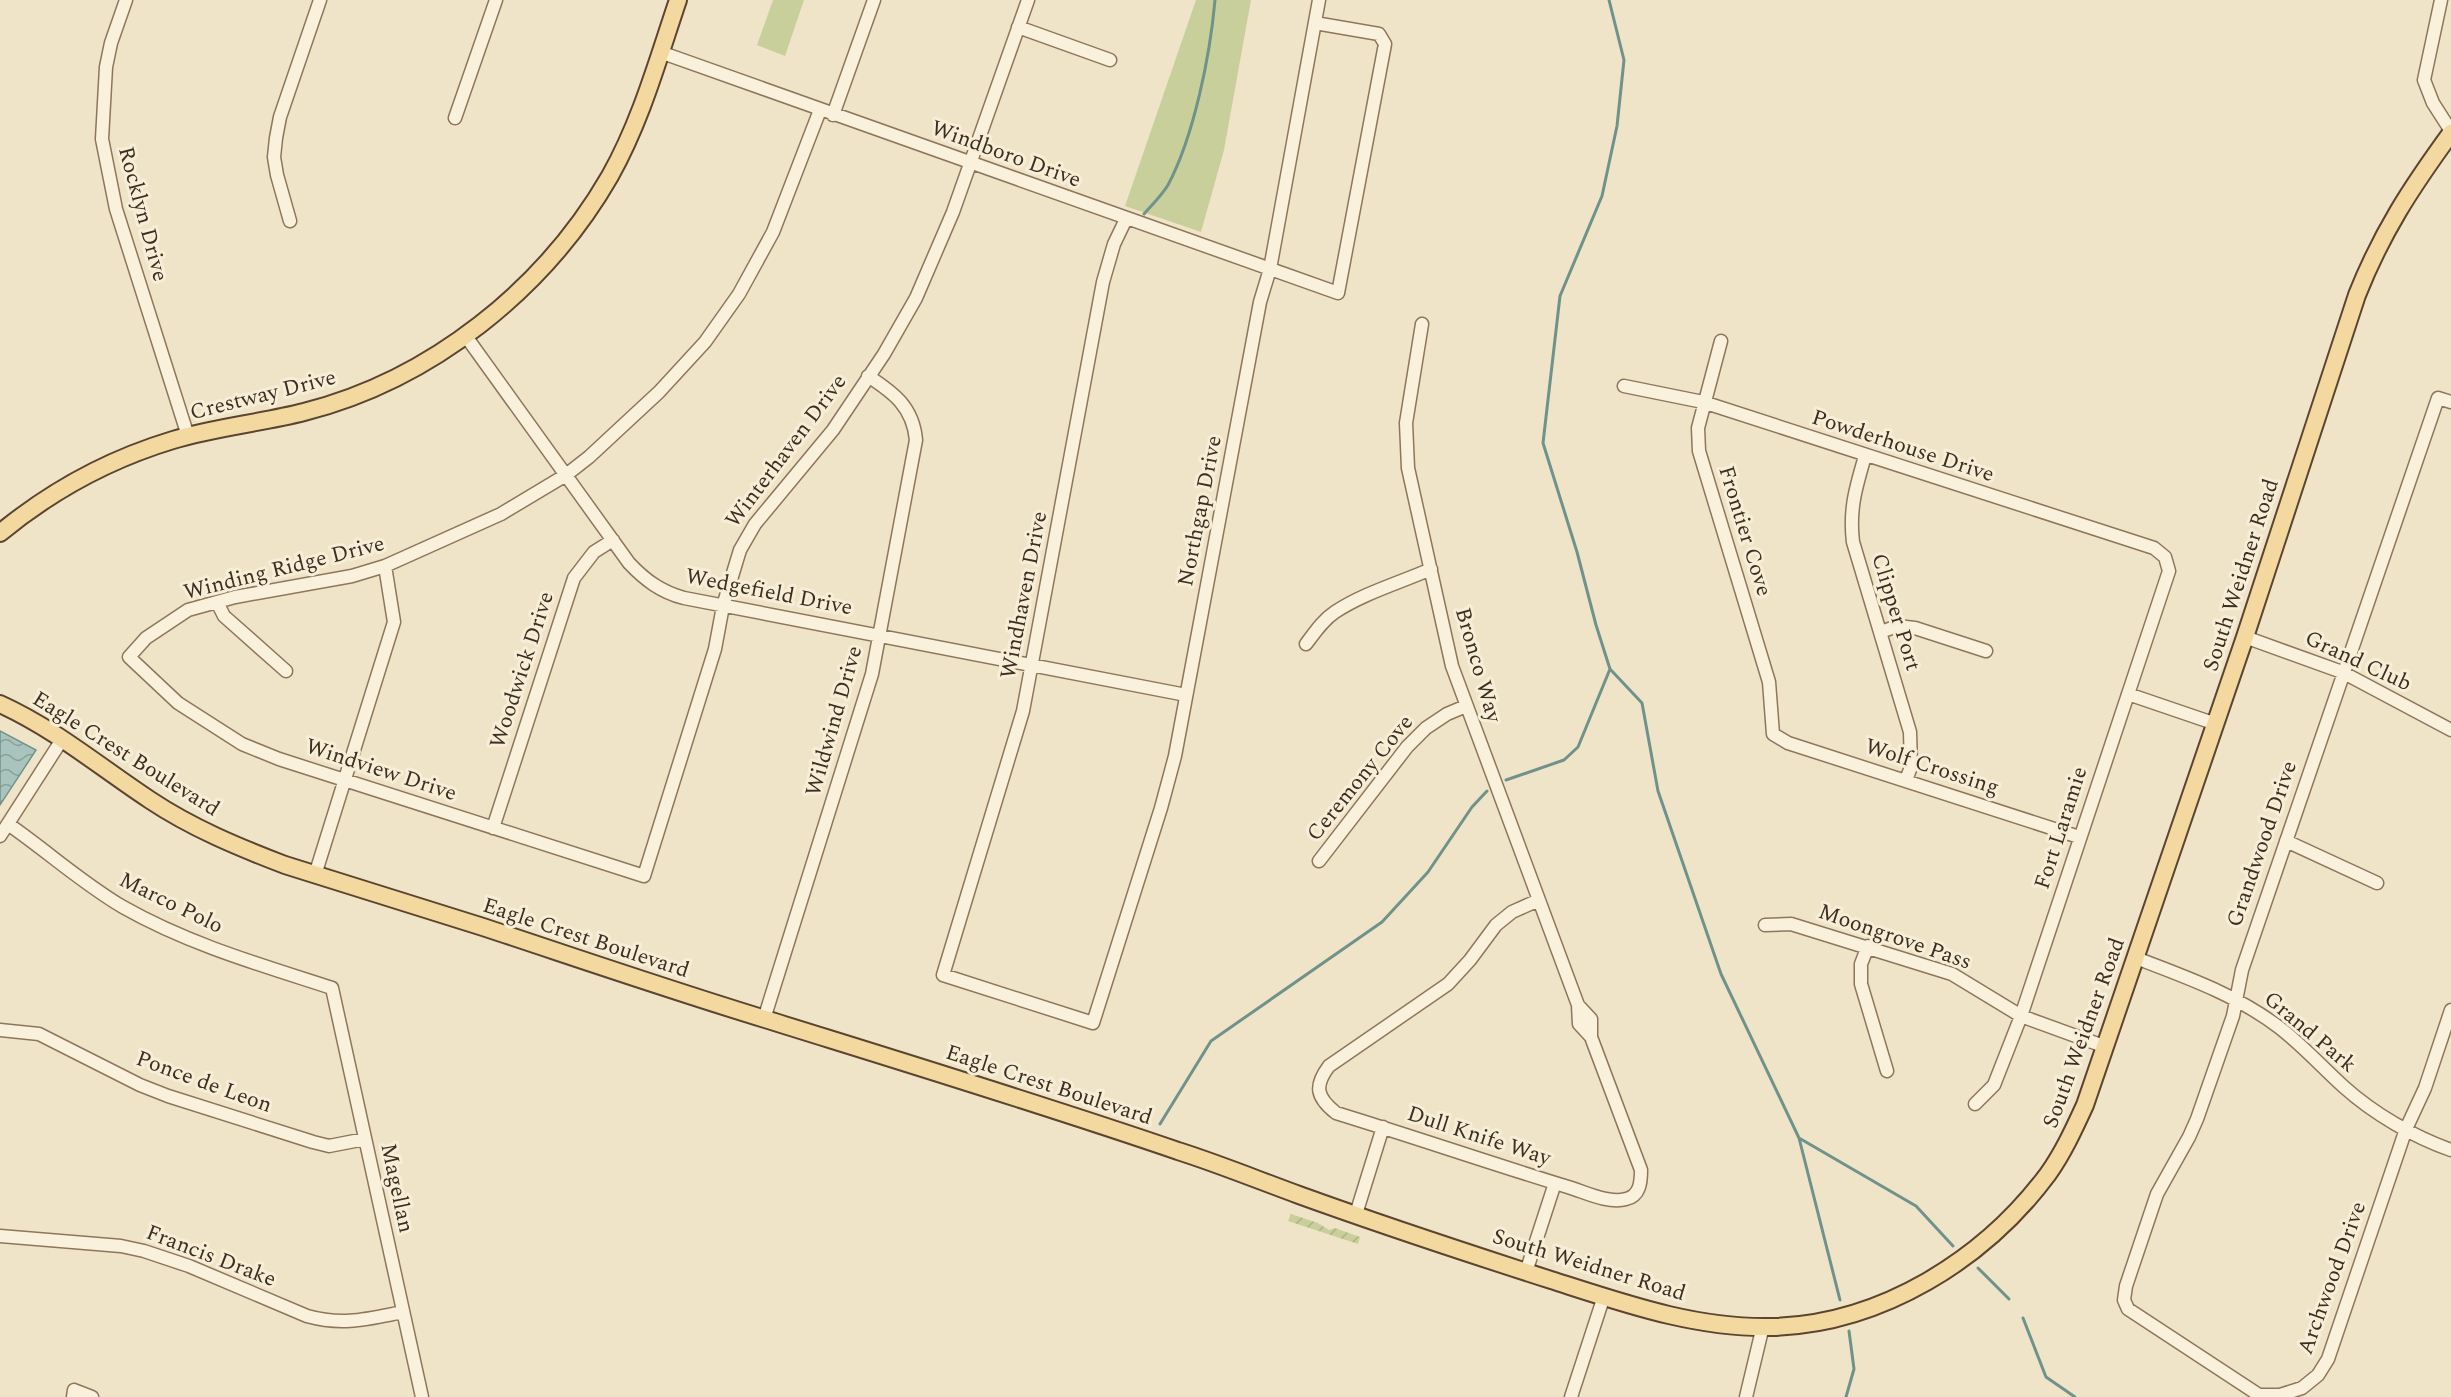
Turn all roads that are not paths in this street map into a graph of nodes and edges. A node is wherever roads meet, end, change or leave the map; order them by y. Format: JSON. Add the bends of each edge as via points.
{"nodes":[{"id":1,"x":126,"y":0,"type":"edge"},
{"id":2,"x":320,"y":0,"type":"edge"},
{"id":3,"x":496,"y":0,"type":"edge"},
{"id":4,"x":678,"y":0,"type":"edge"},
{"id":5,"x":874,"y":0,"type":"edge"},
{"id":6,"x":1028,"y":0,"type":"edge"},
{"id":7,"x":1319,"y":0,"type":"edge"},
{"id":8,"x":2441,"y":0,"type":"edge"},
{"id":9,"x":1315,"y":23,"type":"junction"},
{"id":10,"x":1018,"y":27,"type":"junction"},
{"id":11,"x":660,"y":52,"type":"junction"},
{"id":12,"x":1110,"y":60,"type":"dead end"},
{"id":13,"x":820,"y":110,"type":"junction"},
{"id":14,"x":833,"y":115,"type":"junction"},
{"id":15,"x":455,"y":118,"type":"dead end"},
{"id":16,"x":2451,"y":132,"type":"edge"},
{"id":17,"x":971,"y":164,"type":"junction"},
{"id":18,"x":1126,"y":219,"type":"junction"},
{"id":19,"x":290,"y":221,"type":"dead end"},
{"id":20,"x":1270,"y":269,"type":"junction"},
{"id":21,"x":1422,"y":324,"type":"dead end"},
{"id":22,"x":465,"y":335,"type":"junction"},
{"id":23,"x":1721,"y":342,"type":"dead end"},
{"id":24,"x":868,"y":376,"type":"junction"},
{"id":25,"x":1624,"y":386,"type":"dead end"},
{"id":26,"x":1704,"y":402,"type":"junction"},
{"id":27,"x":2451,"y":402,"type":"edge"},
{"id":28,"x":188,"y":436,"type":"junction"},
{"id":29,"x":1865,"y":456,"type":"junction"},
{"id":30,"x":566,"y":475,"type":"junction"},
{"id":31,"x":0,"y":533,"type":"edge"},
{"id":32,"x":613,"y":540,"type":"junction"},
{"id":33,"x":2165,"y":557,"type":"joint"},
{"id":34,"x":385,"y":566,"type":"junction"},
{"id":35,"x":1431,"y":569,"type":"junction"},
{"id":36,"x":217,"y":602,"type":"junction"},
{"id":37,"x":723,"y":606,"type":"junction"},
{"id":38,"x":1881,"y":632,"type":"junction"},
{"id":39,"x":880,"y":635,"type":"junction"},
{"id":40,"x":2245,"y":637,"type":"junction"},
{"id":41,"x":1306,"y":644,"type":"dead end"},
{"id":42,"x":1986,"y":651,"type":"dead end"},
{"id":43,"x":129,"y":657,"type":"joint"},
{"id":44,"x":1032,"y":663,"type":"junction"},
{"id":45,"x":286,"y":671,"type":"dead end"},
{"id":46,"x":2342,"y":672,"type":"junction"},
{"id":47,"x":2128,"y":694,"type":"junction"},
{"id":48,"x":1186,"y":695,"type":"junction"},
{"id":49,"x":0,"y":704,"type":"edge"},
{"id":50,"x":1466,"y":706,"type":"junction"},
{"id":51,"x":2216,"y":724,"type":"junction"},
{"id":52,"x":2451,"y":730,"type":"edge"},
{"id":53,"x":1773,"y":734,"type":"joint"},
{"id":54,"x":63,"y":738,"type":"junction"},
{"id":55,"x":345,"y":780,"type":"junction"},
{"id":56,"x":1906,"y":780,"type":"junction"},
{"id":57,"x":8,"y":824,"type":"junction"},
{"id":58,"x":493,"y":828,"type":"junction"},
{"id":59,"x":0,"y":836,"type":"edge"},
{"id":60,"x":2079,"y":837,"type":"junction"},
{"id":61,"x":2286,"y":841,"type":"junction"},
{"id":62,"x":1319,"y":861,"type":"dead end"},
{"id":63,"x":315,"y":875,"type":"junction"},
{"id":64,"x":644,"y":876,"type":"joint"},
{"id":65,"x":2377,"y":883,"type":"dead end"},
{"id":66,"x":1539,"y":900,"type":"junction"},
{"id":67,"x":1765,"y":925,"type":"dead end"},
{"id":68,"x":1868,"y":946,"type":"junction"},
{"id":69,"x":2136,"y":958,"type":"junction"},
{"id":70,"x":332,"y":988,"type":"joint"},
{"id":71,"x":2236,"y":1000,"type":"junction"},
{"id":72,"x":2451,"y":1010,"type":"edge"},
{"id":73,"x":2021,"y":1016,"type":"junction"},
{"id":74,"x":764,"y":1019,"type":"junction"},
{"id":75,"x":1093,"y":1023,"type":"joint"},
{"id":76,"x":0,"y":1030,"type":"edge"},
{"id":77,"x":2106,"y":1047,"type":"junction"},
{"id":78,"x":1887,"y":1071,"type":"dead end"},
{"id":79,"x":1975,"y":1104,"type":"dead end"},
{"id":80,"x":1383,"y":1127,"type":"junction"},
{"id":81,"x":2406,"y":1129,"type":"junction"},
{"id":82,"x":365,"y":1139,"type":"junction"},
{"id":83,"x":2451,"y":1150,"type":"edge"},
{"id":84,"x":1186,"y":1153,"type":"joint"},
{"id":85,"x":1555,"y":1183,"type":"junction"},
{"id":86,"x":1636,"y":1194,"type":"joint"},
{"id":87,"x":1356,"y":1214,"type":"junction"},
{"id":88,"x":0,"y":1236,"type":"edge"},
{"id":89,"x":1526,"y":1272,"type":"junction"},
{"id":90,"x":1604,"y":1296,"type":"junction"},
{"id":91,"x":2124,"y":1300,"type":"joint"},
{"id":92,"x":403,"y":1312,"type":"junction"},
{"id":93,"x":1763,"y":1326,"type":"junction"},
{"id":94,"x":74,"y":1394,"type":"edge"},
{"id":95,"x":92,"y":1397,"type":"edge"},
{"id":96,"x":422,"y":1397,"type":"edge"},
{"id":97,"x":1571,"y":1397,"type":"edge"},
{"id":98,"x":1746,"y":1397,"type":"edge"}],
"edges":[{"from":1,"to":28,"type":"street","name":"Rocklyn Drive","via":[[106,67],[102,139],[116,209]]},
{"from":2,"to":19,"type":"street","via":[[276,138],[277,175]]},
{"from":3,"to":15,"type":"street"},
{"from":4,"to":11,"type":"main road","name":"Crestway Drive"},
{"from":5,"to":14,"type":"street"},
{"from":6,"to":10,"type":"street","name":"Winterhaven Drive"},
{"from":7,"to":9,"type":"street","name":"Northgap Drive"},
{"from":8,"to":16,"type":"street","name":"South Weidner Road","via":[[2424,80]]},
{"from":9,"to":20,"type":"street","name":"Northgap Drive"},
{"from":9,"to":20,"type":"street","name":"Windboro Drive","via":[[1379,34],[1385,44],[1338,293]]},
{"from":10,"to":12,"type":"street"},
{"from":10,"to":17,"type":"street","name":"Winterhaven Drive"},
{"from":11,"to":13,"type":"street","name":"Windboro Drive"},
{"from":11,"to":22,"type":"main road","name":"Crestway Drive","via":[[631,133],[586,214],[556,254],[505,305]]},
{"from":13,"to":14,"type":"street","name":"Windboro Drive"},
{"from":13,"to":30,"type":"street","name":"Winding Ridge Drive","via":[[773,232],[739,294],[705,342],[660,392]]},
{"from":14,"to":17,"type":"street","name":"Windboro Drive"},
{"from":16,"to":40,"type":"main road","name":"South Weidner Road","via":[[2374,253]]},
{"from":17,"to":18,"type":"street","name":"Windboro Drive"},
{"from":17,"to":24,"type":"street","name":"Winterhaven Drive","via":[[916,298]]},
{"from":18,"to":20,"type":"street","name":"Windboro Drive"},
{"from":18,"to":44,"type":"street","name":"Windhaven Drive","via":[[1103,282]]},
{"from":20,"to":48,"type":"street","name":"Northgap Drive","via":[[1260,302]]},
{"from":21,"to":35,"type":"street","name":"Bronco Way","via":[[1409,398],[1406,446]]},
{"from":22,"to":28,"type":"main road","name":"Crestway Drive","via":[[403,374],[355,395],[305,412]]},
{"from":22,"to":30,"type":"street","name":"Wedgefield Drive"},
{"from":23,"to":26,"type":"street","name":"Frontier Cove"},
{"from":24,"to":37,"type":"street","name":"Winterhaven Drive","via":[[834,430],[747,537],[734,565]]},
{"from":24,"to":39,"type":"street","name":"Wildwind Drive","via":[[893,392],[904,405],[915,427],[916,440]]},
{"from":25,"to":26,"type":"street","name":"Powderhouse Drive"},
{"from":26,"to":29,"type":"street","name":"Powderhouse Drive"},
{"from":26,"to":53,"type":"street","name":"Frontier Cove","via":[[1698,451],[1769,682]]},
{"from":27,"to":46,"type":"street","name":"Grandwood Drive","via":[[2438,398]]},
{"from":28,"to":31,"type":"main road","name":"Crestway Drive","via":[[105,464]]},
{"from":29,"to":33,"type":"street","name":"Powderhouse Drive","via":[[2154,548]]},
{"from":29,"to":38,"type":"street","name":"Clipper Port","via":[[1853,498],[1853,542]]},
{"from":30,"to":32,"type":"street","name":"Wedgefield Drive"},
{"from":30,"to":34,"type":"street","name":"Winding Ridge Drive","via":[[501,514]]},
{"from":32,"to":37,"type":"street","name":"Wedgefield Drive","via":[[635,570],[657,588]]},
{"from":32,"to":58,"type":"street","name":"Woodwick Drive","via":[[594,552],[574,578]]},
{"from":33,"to":47,"type":"street","name":"Fort Laramie","via":[[2169,571]]},
{"from":34,"to":36,"type":"street","name":"Winding Ridge Drive"},
{"from":34,"to":55,"type":"street","via":[[394,622]]},
{"from":35,"to":41,"type":"street","via":[[1334,613]]},
{"from":35,"to":50,"type":"street","name":"Bronco Way","via":[[1452,666]]},
{"from":36,"to":43,"type":"street","name":"Winding Ridge Drive","via":[[188,610],[146,638]]},
{"from":36,"to":45,"type":"street","via":[[224,616]]},
{"from":37,"to":39,"type":"street","name":"Wedgefield Drive"},
{"from":37,"to":64,"type":"street","name":"Winterhaven Drive","via":[[715,649]]},
{"from":38,"to":42,"type":"street","via":[[1897,626],[1915,628]]},
{"from":38,"to":56,"type":"street","name":"Clipper Port","via":[[1910,732],[1911,767]]},
{"from":39,"to":44,"type":"street","name":"Wedgefield Drive"},
{"from":39,"to":74,"type":"street","name":"Wildwind Drive","via":[[855,734]]},
{"from":40,"to":46,"type":"street","name":"Grand Club"},
{"from":40,"to":51,"type":"main road","name":"South Weidner Road"},
{"from":43,"to":55,"type":"street","name":"Windview Drive","via":[[178,703],[242,744]]},
{"from":44,"to":48,"type":"street","name":"Wedgefield Drive"},
{"from":44,"to":75,"type":"street","name":"Windhaven Drive","via":[[1011,756],[943,975]]},
{"from":46,"to":52,"type":"street","name":"Grand Club"},
{"from":46,"to":61,"type":"street","name":"Grandwood Drive"},
{"from":47,"to":51,"type":"street"},
{"from":47,"to":60,"type":"street","name":"Fort Laramie"},
{"from":48,"to":75,"type":"street","name":"Northgap Drive","via":[[1161,808]]},
{"from":49,"to":54,"type":"main road","name":"Eagle Crest Boulevard"},
{"from":50,"to":62,"type":"street","name":"Ceremony Cove","via":[[1426,728],[1407,747]]},
{"from":50,"to":66,"type":"street","name":"Bronco Way"},
{"from":51,"to":69,"type":"main road","name":"South Weidner Road"},
{"from":53,"to":56,"type":"street","name":"Wolf Crossing","via":[[1788,743]]},
{"from":54,"to":57,"type":"street"},
{"from":54,"to":63,"type":"main road","name":"Eagle Crest Boulevard","via":[[191,825],[231,845]]},
{"from":55,"to":58,"type":"street","name":"Windview Drive"},
{"from":55,"to":63,"type":"street"},
{"from":56,"to":60,"type":"street","name":"Wolf Crossing"},
{"from":57,"to":59,"type":"street"},
{"from":57,"to":70,"type":"street","name":"Marco Polo","via":[[97,891],[155,924],[245,960]]},
{"from":58,"to":64,"type":"street","name":"Windview Drive"},
{"from":60,"to":73,"type":"street","name":"Fort Laramie"},
{"from":61,"to":65,"type":"street"},
{"from":61,"to":71,"type":"street","name":"Grandwood Drive","via":[[2242,970]]},
{"from":63,"to":74,"type":"main road","name":"Eagle Crest Boulevard"},
{"from":66,"to":80,"type":"street","name":"Dull Knife Way","via":[[1512,912],[1496,925],[1448,984],[1329,1066],[1320,1077],[1318,1092],[1336,1113]]},
{"from":66,"to":86,"type":"street","name":"Bronco Way","via":[[1578,1005],[1591,1019],[1591,1037],[1641,1170]]},
{"from":67,"to":68,"type":"street","name":"Moongrove Pass","via":[[1791,924]]},
{"from":68,"to":73,"type":"street","name":"Moongrove Pass","via":[[1952,974]]},
{"from":68,"to":78,"type":"street","via":[[1861,964],[1861,984]]},
{"from":69,"to":71,"type":"street","name":"Grand Park"},
{"from":69,"to":77,"type":"main road","name":"South Weidner Road"},
{"from":70,"to":82,"type":"street","name":"Magellan"},
{"from":71,"to":81,"type":"street","name":"Grand Park","via":[[2280,1029],[2345,1088]]},
{"from":71,"to":91,"type":"street","name":"Grandwood Drive","via":[[2197,1119],[2157,1194]]},
{"from":72,"to":81,"type":"street","name":"Archwood Drive","via":[[2425,1088]]},
{"from":73,"to":77,"type":"street","name":"Moongrove Pass"},
{"from":73,"to":79,"type":"street","name":"Fort Laramie","via":[[1994,1085]]},
{"from":74,"to":84,"type":"main road","name":"Eagle Crest Boulevard","via":[[1001,1091]]},
{"from":76,"to":82,"type":"street","name":"Ponce de Leon","via":[[39,1034],[168,1096],[313,1142],[329,1146]]},
{"from":77,"to":93,"type":"main road","name":"South Weidner Road","via":[[2068,1143],[2018,1211],[1983,1244],[1934,1278],[1858,1311],[1821,1321]]},
{"from":80,"to":85,"type":"street","name":"Dull Knife Way"},
{"from":80,"to":87,"type":"street"},
{"from":81,"to":83,"type":"street","name":"Grand Park"},
{"from":81,"to":91,"type":"street","name":"Archwood Drive","via":[[2328,1359],[2318,1376],[2302,1388],[2280,1395],[2259,1395],[2134,1315]]},
{"from":82,"to":92,"type":"street","name":"Magellan"},
{"from":84,"to":87,"type":"main road","name":"South Weidner Road"},
{"from":85,"to":86,"type":"street","name":"Dull Knife Way","via":[[1613,1200]]},
{"from":85,"to":89,"type":"street"},
{"from":87,"to":89,"type":"main road","name":"South Weidner Road"},
{"from":88,"to":92,"type":"street","name":"Francis Drake","via":[[144,1251],[327,1322],[349,1323]]},
{"from":89,"to":90,"type":"main road","name":"South Weidner Road"},
{"from":90,"to":93,"type":"main road","name":"South Weidner Road","via":[[1662,1314],[1726,1325]]},
{"from":90,"to":97,"type":"street"},
{"from":92,"to":96,"type":"street","name":"Magellan"},
{"from":93,"to":98,"type":"street"},
{"from":94,"to":95,"type":"street"}]}
